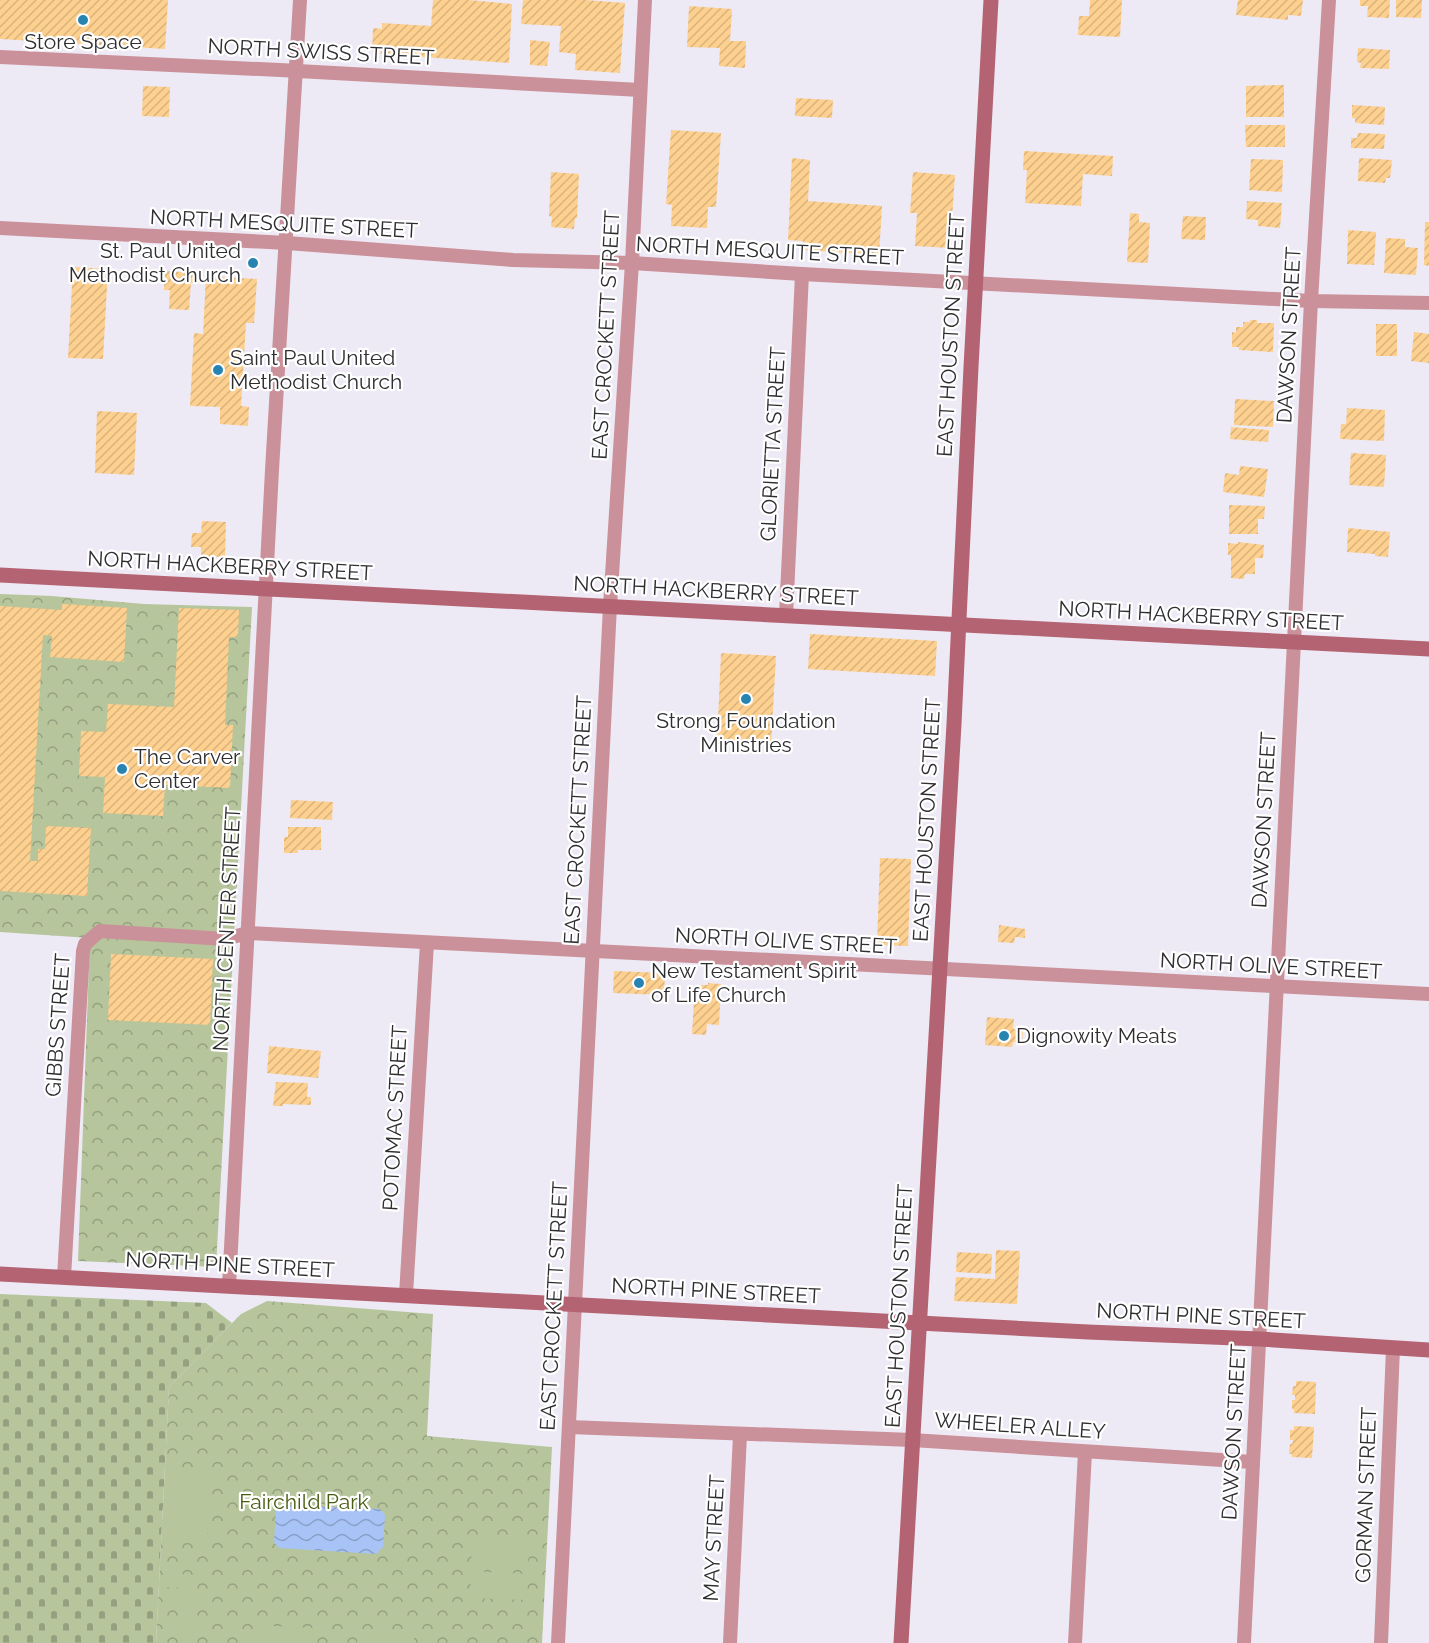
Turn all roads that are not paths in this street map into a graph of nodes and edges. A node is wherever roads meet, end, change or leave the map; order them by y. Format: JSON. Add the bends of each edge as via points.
{"nodes":[{"id":1,"x":300,"y":0,"type":"edge"},
{"id":2,"x":645,"y":0,"type":"edge"},
{"id":3,"x":991,"y":0,"type":"edge"},
{"id":4,"x":1329,"y":0,"type":"edge"},
{"id":5,"x":0,"y":57,"type":"edge"},
{"id":6,"x":296,"y":71,"type":"junction"},
{"id":7,"x":640,"y":90,"type":"junction"},
{"id":8,"x":0,"y":228,"type":"edge"},
{"id":9,"x":286,"y":243,"type":"junction"},
{"id":10,"x":632,"y":263,"type":"junction"},
{"id":11,"x":802,"y":274,"type":"junction"},
{"id":12,"x":975,"y":284,"type":"junction"},
{"id":13,"x":1311,"y":301,"type":"junction"},
{"id":14,"x":1429,"y":303,"type":"edge"},
{"id":15,"x":0,"y":574,"type":"edge"},
{"id":16,"x":266,"y":588,"type":"junction"},
{"id":17,"x":610,"y":606,"type":"junction"},
{"id":18,"x":786,"y":616,"type":"junction"},
{"id":19,"x":958,"y":625,"type":"junction"},
{"id":20,"x":1294,"y":642,"type":"junction"},
{"id":21,"x":1429,"y":649,"type":"edge"},
{"id":22,"x":248,"y":933,"type":"junction"},
{"id":23,"x":427,"y":943,"type":"junction"},
{"id":24,"x":592,"y":951,"type":"junction"},
{"id":25,"x":940,"y":970,"type":"junction"},
{"id":26,"x":1276,"y":988,"type":"junction"},
{"id":27,"x":1429,"y":994,"type":"edge"},
{"id":28,"x":0,"y":1274,"type":"edge"},
{"id":29,"x":64,"y":1277,"type":"junction"},
{"id":30,"x":230,"y":1286,"type":"junction"},
{"id":31,"x":406,"y":1295,"type":"junction"},
{"id":32,"x":575,"y":1304,"type":"junction"},
{"id":33,"x":919,"y":1323,"type":"junction"},
{"id":34,"x":1260,"y":1339,"type":"junction"},
{"id":35,"x":1393,"y":1348,"type":"junction"},
{"id":36,"x":1429,"y":1350,"type":"edge"},
{"id":37,"x":569,"y":1427,"type":"junction"},
{"id":38,"x":740,"y":1435,"type":"junction"},
{"id":39,"x":912,"y":1440,"type":"junction"},
{"id":40,"x":1085,"y":1452,"type":"junction"},
{"id":41,"x":1253,"y":1462,"type":"junction"},
{"id":42,"x":558,"y":1643,"type":"edge"},
{"id":43,"x":730,"y":1643,"type":"edge"},
{"id":44,"x":901,"y":1643,"type":"edge"},
{"id":45,"x":1075,"y":1643,"type":"edge"},
{"id":46,"x":1244,"y":1643,"type":"edge"},
{"id":47,"x":1381,"y":1643,"type":"edge"}],
"edges":[{"from":1,"to":6,"type":"street","name":"NORTH CENTER STREET"},
{"from":2,"to":7,"type":"street","name":"EAST CROCKETT STREET"},
{"from":3,"to":12,"type":"main road","name":"EAST HOUSTON STREET"},
{"from":4,"to":13,"type":"street","name":"DAWSON STREET"},
{"from":5,"to":6,"type":"street","name":"NORTH SWISS STREET"},
{"from":6,"to":7,"type":"street","name":"NORTH SWISS STREET"},
{"from":6,"to":9,"type":"street","name":"NORTH CENTER STREET"},
{"from":7,"to":10,"type":"street","name":"EAST CROCKETT STREET"},
{"from":8,"to":9,"type":"street","name":"NORTH MESQUITE STREET"},
{"from":9,"to":10,"type":"street","name":"NORTH MESQUITE STREET","via":[[513,260]]},
{"from":9,"to":16,"type":"street","name":"NORTH CENTER STREET"},
{"from":10,"to":11,"type":"street","name":"NORTH MESQUITE STREET"},
{"from":10,"to":17,"type":"street","name":"EAST CROCKETT STREET"},
{"from":11,"to":12,"type":"street","name":"NORTH MESQUITE STREET"},
{"from":11,"to":18,"type":"street","name":"GLORIETTA STREET"},
{"from":12,"to":13,"type":"street","name":"NORTH MESQUITE STREET"},
{"from":12,"to":19,"type":"main road","name":"EAST HOUSTON STREET"},
{"from":13,"to":14,"type":"street","name":"NORTH MESQUITE STREET"},
{"from":13,"to":20,"type":"street","name":"DAWSON STREET"},
{"from":15,"to":16,"type":"main road","name":"NORTH HACKBERRY STREET"},
{"from":16,"to":17,"type":"main road","name":"NORTH HACKBERRY STREET"},
{"from":16,"to":22,"type":"street","name":"NORTH CENTER STREET"},
{"from":17,"to":18,"type":"main road","name":"NORTH HACKBERRY STREET"},
{"from":17,"to":24,"type":"street","name":"EAST CROCKETT STREET"},
{"from":18,"to":19,"type":"main road","name":"NORTH HACKBERRY STREET"},
{"from":19,"to":20,"type":"main road","name":"NORTH HACKBERRY STREET"},
{"from":19,"to":25,"type":"main road","name":"EAST HOUSTON STREET"},
{"from":20,"to":21,"type":"main road","name":"NORTH HACKBERRY STREET"},
{"from":20,"to":26,"type":"street","name":"DAWSON STREET"},
{"from":22,"to":23,"type":"street","name":"NORTH OLIVE STREET"},
{"from":22,"to":29,"type":"street","name":"GIBBS STREET","via":[[225,939],[100,931],[85,944]]},
{"from":22,"to":30,"type":"street","name":"NORTH CENTER STREET"},
{"from":23,"to":24,"type":"street","name":"NORTH OLIVE STREET"},
{"from":23,"to":31,"type":"street","name":"POTOMAC STREET"},
{"from":24,"to":25,"type":"street","name":"NORTH OLIVE STREET"},
{"from":24,"to":32,"type":"street","name":"EAST CROCKETT STREET"},
{"from":25,"to":26,"type":"street","name":"NORTH OLIVE STREET"},
{"from":25,"to":33,"type":"main road","name":"EAST HOUSTON STREET"},
{"from":26,"to":27,"type":"street","name":"NORTH OLIVE STREET"},
{"from":26,"to":34,"type":"street","name":"DAWSON STREET"},
{"from":28,"to":29,"type":"main road","name":"NORTH PINE STREET"},
{"from":29,"to":30,"type":"main road","name":"NORTH PINE STREET"},
{"from":30,"to":31,"type":"main road","name":"NORTH PINE STREET"},
{"from":31,"to":32,"type":"main road","name":"NORTH PINE STREET"},
{"from":32,"to":33,"type":"main road","name":"NORTH PINE STREET"},
{"from":32,"to":37,"type":"street","name":"EAST CROCKETT STREET"},
{"from":33,"to":34,"type":"main road","name":"NORTH PINE STREET"},
{"from":33,"to":39,"type":"main road","name":"EAST HOUSTON STREET"},
{"from":34,"to":35,"type":"main road","name":"NORTH PINE STREET"},
{"from":34,"to":41,"type":"street","name":"DAWSON STREET"},
{"from":35,"to":36,"type":"main road","name":"NORTH PINE STREET"},
{"from":35,"to":47,"type":"street","name":"GORMAN STREET"},
{"from":37,"to":38,"type":"street","name":"WHEELER ALLEY"},
{"from":37,"to":42,"type":"street","name":"EAST CROCKETT STREET"},
{"from":38,"to":39,"type":"street","name":"WHEELER ALLEY"},
{"from":38,"to":43,"type":"street","name":"MAY STREET"},
{"from":39,"to":40,"type":"street","name":"WHEELER ALLEY"},
{"from":39,"to":44,"type":"main road","name":"EAST HOUSTON STREET"},
{"from":40,"to":41,"type":"street","name":"WHEELER ALLEY"},
{"from":40,"to":45,"type":"street"},
{"from":41,"to":46,"type":"street","name":"DAWSON STREET"}]}
